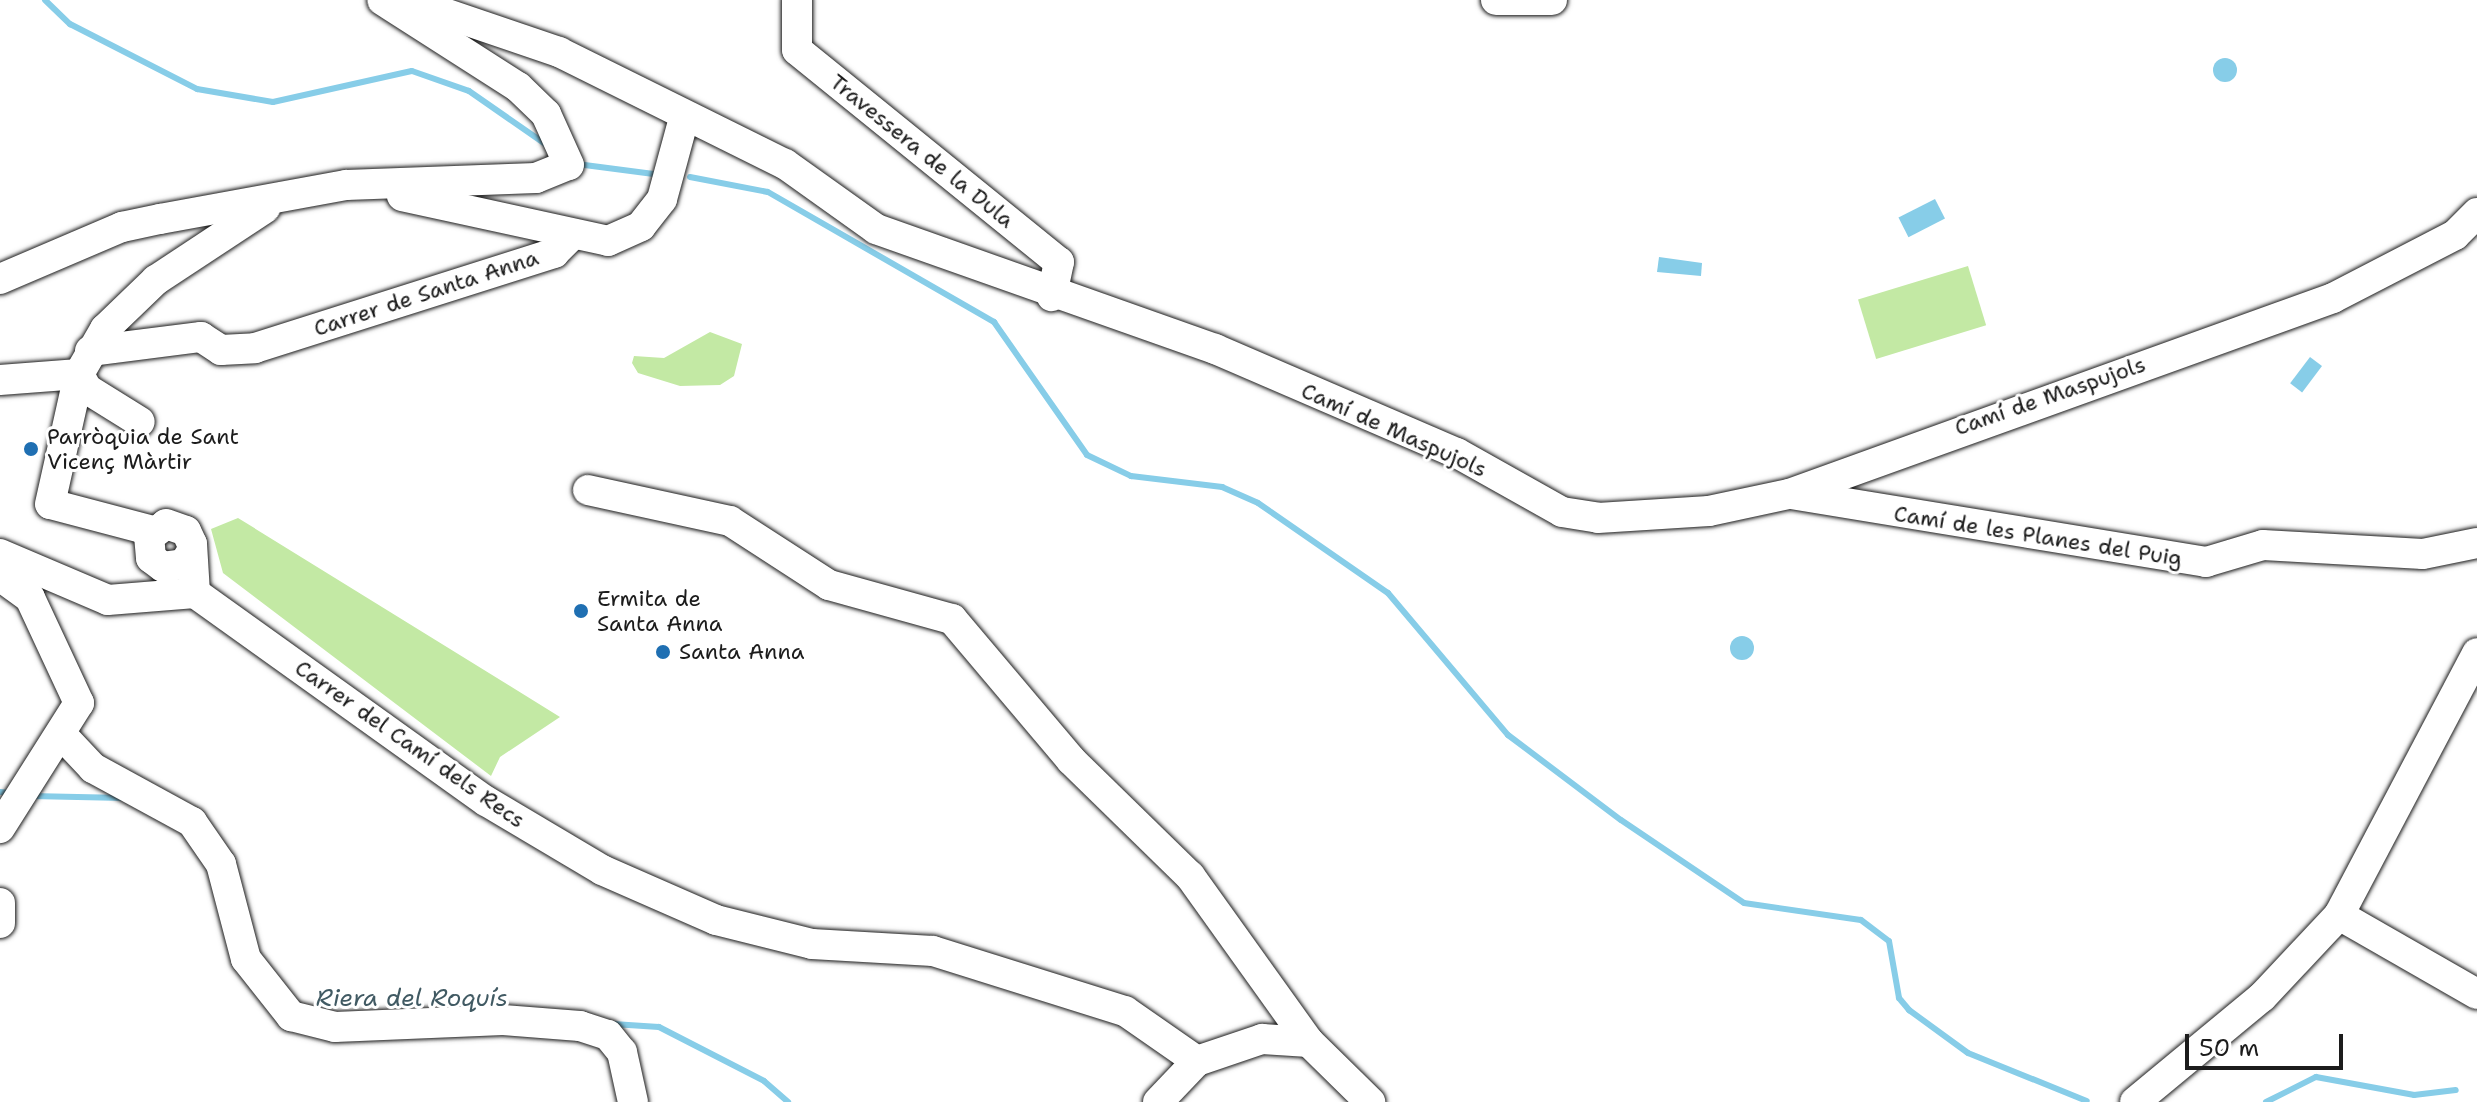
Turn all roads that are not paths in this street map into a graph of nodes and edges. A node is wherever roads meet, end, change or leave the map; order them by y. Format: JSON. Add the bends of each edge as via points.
{"nodes":[{"id":1,"x":382,"y":0,"type":"edge"},
{"id":2,"x":406,"y":0,"type":"edge"},
{"id":3,"x":797,"y":0,"type":"edge"},
{"id":4,"x":1496,"y":0,"type":"edge"},
{"id":5,"x":1552,"y":0,"type":"edge"},
{"id":6,"x":684,"y":118,"type":"junction"},
{"id":7,"x":346,"y":185,"type":"junction"},
{"id":8,"x":271,"y":204,"type":"junction"},
{"id":9,"x":2477,"y":213,"type":"edge"},
{"id":10,"x":569,"y":238,"type":"junction"},
{"id":11,"x":0,"y":279,"type":"edge"},
{"id":12,"x":1052,"y":296,"type":"junction"},
{"id":13,"x":85,"y":363,"type":"junction"},
{"id":14,"x":0,"y":380,"type":"edge"},
{"id":15,"x":140,"y":422,"type":"dead end"},
{"id":16,"x":588,"y":490,"type":"dead end"},
{"id":17,"x":1789,"y":494,"type":"junction"},
{"id":18,"x":2477,"y":543,"type":"edge"},
{"id":19,"x":152,"y":544,"type":"junction"},
{"id":20,"x":0,"y":554,"type":"edge"},
{"id":21,"x":0,"y":576,"type":"edge"},
{"id":22,"x":195,"y":593,"type":"junction"},
{"id":23,"x":128,"y":600,"type":"junction"},
{"id":24,"x":2477,"y":653,"type":"edge"},
{"id":25,"x":61,"y":734,"type":"junction"},
{"id":26,"x":0,"y":828,"type":"edge"},
{"id":27,"x":0,"y":903,"type":"edge"},
{"id":28,"x":2339,"y":915,"type":"junction"},
{"id":29,"x":0,"y":923,"type":"edge"},
{"id":30,"x":2477,"y":994,"type":"edge"},
{"id":31,"x":1309,"y":1042,"type":"junction"},
{"id":32,"x":1197,"y":1061,"type":"junction"},
{"id":33,"x":633,"y":1102,"type":"edge"},
{"id":34,"x":1158,"y":1102,"type":"edge"},
{"id":35,"x":1370,"y":1102,"type":"edge"},
{"id":36,"x":2135,"y":1102,"type":"edge"}],
"edges":[{"from":1,"to":7,"type":"street","via":[[518,87],[546,114],[569,165],[499,183]]},
{"from":2,"to":6,"type":"street","name":"Camí de Maspujols","via":[[559,52]]},
{"from":3,"to":12,"type":"street","name":"Travessera de la Dula","via":[[797,50],[1059,262]]},
{"from":4,"to":5,"type":"street"},
{"from":6,"to":10,"type":"street","via":[[662,199],[641,226],[608,241]]},
{"from":6,"to":12,"type":"street","name":"Camí de Maspujols","via":[[785,164],[876,229]]},
{"from":7,"to":8,"type":"street"},
{"from":7,"to":10,"type":"street"},
{"from":8,"to":11,"type":"street","via":[[122,227]]},
{"from":8,"to":13,"type":"street","via":[[156,280]]},
{"from":9,"to":17,"type":"street","name":"Camí de Maspujols","via":[[2455,235],[2333,298]]},
{"from":10,"to":13,"type":"street","name":"Carrer de Santa Anna","via":[[554,253],[255,348],[221,350],[201,337]]},
{"from":12,"to":17,"type":"street","name":"Camí de Maspujols","via":[[1215,349],[1457,453],[1562,512],[1648,519]]},
{"from":13,"to":14,"type":"street","name":"Carrer de Santa Anna"},
{"from":13,"to":15,"type":"street","via":[[87,389]]},
{"from":13,"to":19,"type":"street","via":[[50,504]]},
{"from":16,"to":31,"type":"street","via":[[730,521],[829,585],[952,619],[1071,760],[1190,876]]},
{"from":17,"to":18,"type":"street","name":"Camí de les Planes del Puig","via":[[2206,562],[2263,545],[2423,554]]},
{"from":19,"to":22,"type":"street","via":[[180,526],[192,551]]},
{"from":19,"to":23,"type":"street"},
{"from":20,"to":23,"type":"street"},
{"from":21,"to":25,"type":"street","via":[[30,598],[79,703]]},
{"from":22,"to":23,"type":"street"},
{"from":22,"to":32,"type":"street","name":"Carrer del Camí dels Recs","via":[[486,801],[602,870],[716,920],[812,944],[933,951],[1125,1011]]},
{"from":24,"to":28,"type":"street"},
{"from":25,"to":26,"type":"street"},
{"from":25,"to":33,"type":"street","via":[[93,768],[192,822],[221,864],[246,959],[291,1016],[335,1027],[503,1020],[580,1026],[608,1035],[622,1052]]},
{"from":27,"to":29,"type":"street"},
{"from":28,"to":30,"type":"street"},
{"from":28,"to":36,"type":"street","via":[[2262,997]]},
{"from":31,"to":32,"type":"street","via":[[1262,1039]]},
{"from":31,"to":35,"type":"street"},
{"from":32,"to":34,"type":"street"}]}
